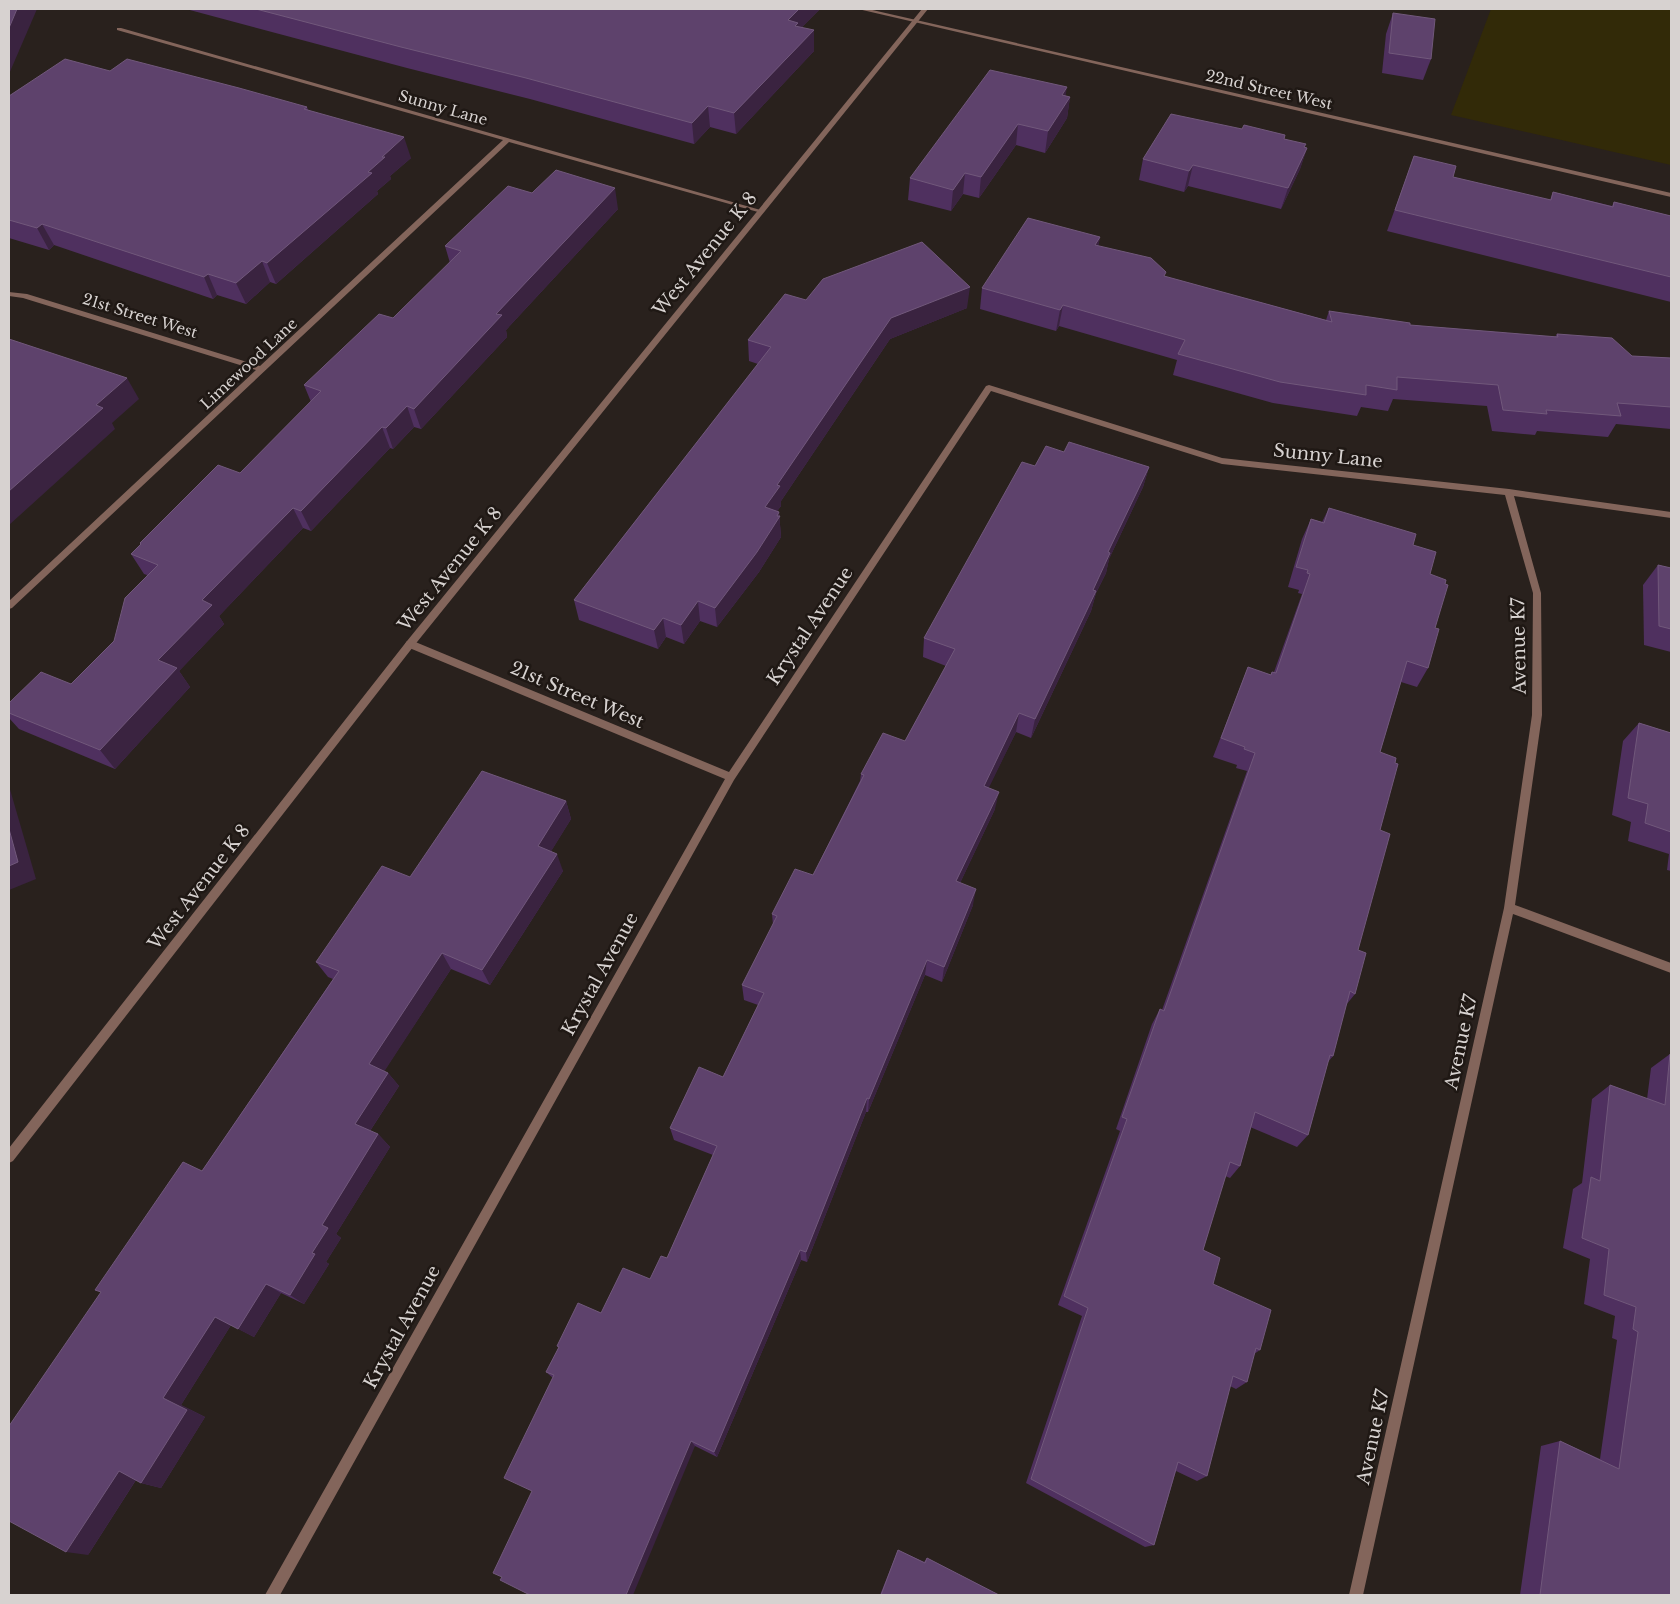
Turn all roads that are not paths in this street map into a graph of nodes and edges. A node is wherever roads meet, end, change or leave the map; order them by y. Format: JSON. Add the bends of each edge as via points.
{"nodes":[{"id":1,"x":861,"y":9,"type":"edge"},
{"id":2,"x":925,"y":9,"type":"edge"},
{"id":3,"x":914,"y":21,"type":"junction"},
{"id":4,"x":119,"y":30,"type":"dead end"},
{"id":5,"x":506,"y":141,"type":"junction"},
{"id":6,"x":1671,"y":195,"type":"edge"},
{"id":7,"x":760,"y":211,"type":"junction"},
{"id":8,"x":9,"y":294,"type":"edge"},
{"id":9,"x":262,"y":370,"type":"junction"},
{"id":10,"x":990,"y":388,"type":"joint"},
{"id":11,"x":1509,"y":492,"type":"junction"},
{"id":12,"x":1671,"y":515,"type":"edge"},
{"id":13,"x":9,"y":606,"type":"edge"},
{"id":14,"x":410,"y":644,"type":"junction"},
{"id":15,"x":731,"y":777,"type":"junction"},
{"id":16,"x":1509,"y":908,"type":"junction"},
{"id":17,"x":1671,"y":968,"type":"edge"},
{"id":18,"x":9,"y":1157,"type":"edge"},
{"id":19,"x":272,"y":1595,"type":"edge"},
{"id":20,"x":1356,"y":1595,"type":"edge"}],
"edges":[{"from":1,"to":3,"type":"street","name":"22nd Street West"},
{"from":2,"to":3,"type":"street","name":"West Avenue K 8"},
{"from":3,"to":6,"type":"street","name":"22nd Street West"},
{"from":3,"to":7,"type":"street","name":"West Avenue K 8"},
{"from":4,"to":5,"type":"street","name":"Sunny Lane"},
{"from":5,"to":7,"type":"street","name":"Sunny Lane"},
{"from":5,"to":9,"type":"street","name":"Limewood Lane"},
{"from":7,"to":14,"type":"street","name":"West Avenue K 8"},
{"from":8,"to":9,"type":"street","name":"21st Street West"},
{"from":9,"to":13,"type":"street","name":"Limewood Lane"},
{"from":10,"to":11,"type":"street","name":"Sunny Lane","via":[[1222,461]]},
{"from":10,"to":15,"type":"street","name":"Krystal Avenue"},
{"from":11,"to":12,"type":"street","name":"Sunny Lane"},
{"from":11,"to":16,"type":"street","name":"Avenue K7","via":[[1537,593],[1537,715]]},
{"from":14,"to":15,"type":"street","name":"21st Street West"},
{"from":14,"to":18,"type":"street","name":"West Avenue K 8"},
{"from":15,"to":19,"type":"street","name":"Krystal Avenue"},
{"from":16,"to":17,"type":"street"},
{"from":16,"to":20,"type":"street","name":"Avenue K7"}]}
